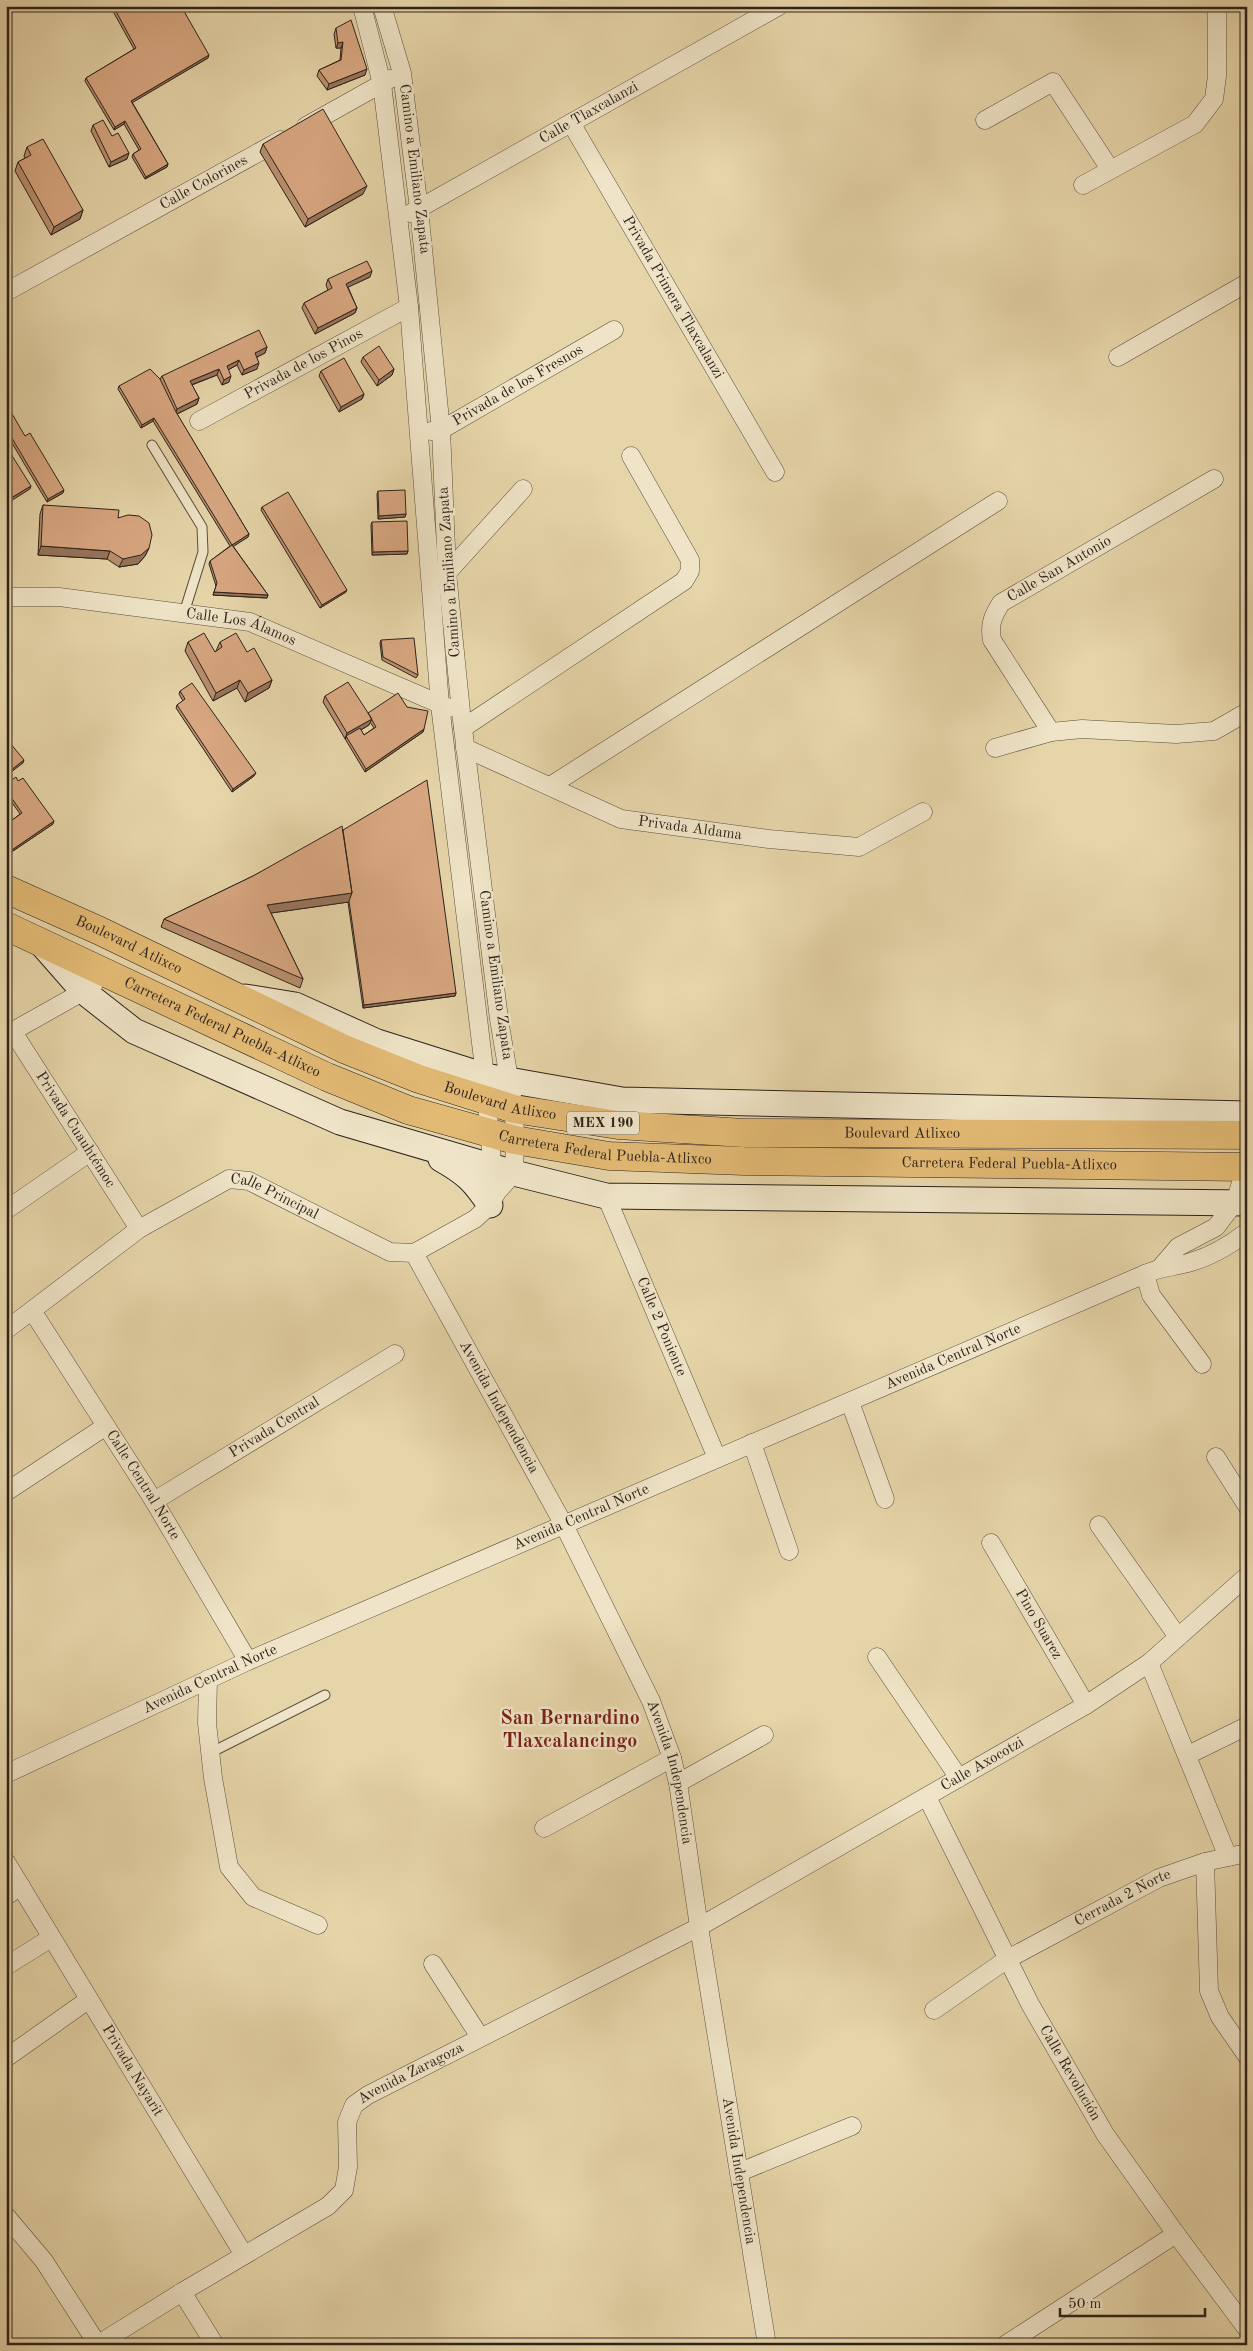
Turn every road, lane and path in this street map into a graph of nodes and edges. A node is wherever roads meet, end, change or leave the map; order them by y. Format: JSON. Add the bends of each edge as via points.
{"nodes":[{"id":1,"x":362,"y":6,"type":"edge"},
{"id":2,"x":382,"y":6,"type":"edge"},
{"id":3,"x":779,"y":6,"type":"edge"},
{"id":4,"x":1214,"y":7,"type":"edge"},
{"id":5,"x":402,"y":73,"type":"junction"},
{"id":6,"x":382,"y":84,"type":"junction"},
{"id":7,"x":985,"y":120,"type":"dead end"},
{"id":8,"x":571,"y":123,"type":"junction"},
{"id":9,"x":1110,"y":169,"type":"junction"},
{"id":10,"x":1083,"y":185,"type":"dead end"},
{"id":11,"x":419,"y":209,"type":"junction"},
{"id":12,"x":397,"y":218,"type":"junction"},
{"id":13,"x":1247,"y":283,"type":"edge"},
{"id":14,"x":6,"y":292,"type":"edge"},
{"id":15,"x":409,"y":307,"type":"junction"},
{"id":16,"x":614,"y":330,"type":"dead end"},
{"id":17,"x":1118,"y":357,"type":"dead end"},
{"id":18,"x":199,"y":421,"type":"dead end"},
{"id":19,"x":441,"y":430,"type":"junction"},
{"id":20,"x":420,"y":431,"type":"junction"},
{"id":21,"x":152,"y":445,"type":"dead end"},
{"id":22,"x":631,"y":456,"type":"dead end"},
{"id":23,"x":775,"y":472,"type":"dead end"},
{"id":24,"x":1214,"y":479,"type":"dead end"},
{"id":25,"x":524,"y":489,"type":"dead end"},
{"id":26,"x":998,"y":501,"type":"dead end"},
{"id":27,"x":447,"y":573,"type":"junction"},
{"id":28,"x":6,"y":596,"type":"edge"},
{"id":29,"x":184,"y":613,"type":"junction"},
{"id":30,"x":440,"y":705,"type":"junction"},
{"id":31,"x":1247,"y":712,"type":"edge"},
{"id":32,"x":462,"y":720,"type":"junction"},
{"id":33,"x":1051,"y":732,"type":"junction"},
{"id":34,"x":464,"y":748,"type":"junction"},
{"id":35,"x":995,"y":748,"type":"dead end"},
{"id":36,"x":550,"y":786,"type":"junction"},
{"id":37,"x":923,"y":812,"type":"dead end"},
{"id":38,"x":6,"y":889,"type":"edge"},
{"id":39,"x":6,"y":926,"type":"edge"},
{"id":40,"x":38,"y":940,"type":"junction"},
{"id":41,"x":115,"y":976,"type":"junction"},
{"id":42,"x":83,"y":991,"type":"junction"},
{"id":43,"x":10,"y":1034,"type":"edge"},
{"id":44,"x":510,"y":1082,"type":"junction"},
{"id":45,"x":486,"y":1089,"type":"junction"},
{"id":46,"x":514,"y":1109,"type":"junction"},
{"id":47,"x":1247,"y":1114,"type":"edge"},
{"id":48,"x":489,"y":1133,"type":"junction"},
{"id":49,"x":1247,"y":1134,"type":"edge"},
{"id":50,"x":515,"y":1140,"type":"junction"},
{"id":51,"x":415,"y":1144,"type":"junction"},
{"id":52,"x":90,"y":1152,"type":"junction"},
{"id":53,"x":1246,"y":1166,"type":"edge"},
{"id":54,"x":502,"y":1169,"type":"junction"},
{"id":55,"x":606,"y":1196,"type":"junction"},
{"id":56,"x":493,"y":1198,"type":"junction"},
{"id":57,"x":1241,"y":1202,"type":"edge"},
{"id":58,"x":6,"y":1210,"type":"edge"},
{"id":59,"x":139,"y":1228,"type":"junction"},
{"id":60,"x":1247,"y":1232,"type":"edge"},
{"id":61,"x":414,"y":1253,"type":"junction"},
{"id":62,"x":1152,"y":1271,"type":"junction"},
{"id":63,"x":33,"y":1312,"type":"junction"},
{"id":64,"x":6,"y":1330,"type":"edge"},
{"id":65,"x":395,"y":1354,"type":"dead end"},
{"id":66,"x":1202,"y":1364,"type":"dead end"},
{"id":67,"x":850,"y":1402,"type":"junction"},
{"id":68,"x":106,"y":1426,"type":"junction"},
{"id":69,"x":752,"y":1443,"type":"junction"},
{"id":70,"x":1216,"y":1457,"type":"dead end"},
{"id":71,"x":717,"y":1458,"type":"junction"},
{"id":72,"x":6,"y":1492,"type":"edge"},
{"id":73,"x":885,"y":1498,"type":"dead end"},
{"id":74,"x":154,"y":1501,"type":"junction"},
{"id":75,"x":1247,"y":1506,"type":"edge"},
{"id":76,"x":564,"y":1525,"type":"junction"},
{"id":77,"x":1099,"y":1525,"type":"dead end"},
{"id":78,"x":992,"y":1543,"type":"dead end"},
{"id":79,"x":789,"y":1551,"type":"dead end"},
{"id":80,"x":1247,"y":1576,"type":"edge"},
{"id":81,"x":1178,"y":1637,"type":"junction"},
{"id":82,"x":877,"y":1658,"type":"dead end"},
{"id":83,"x":248,"y":1661,"type":"junction"},
{"id":84,"x":1149,"y":1663,"type":"junction"},
{"id":85,"x":208,"y":1679,"type":"junction"},
{"id":86,"x":325,"y":1695,"type":"dead end"},
{"id":87,"x":1086,"y":1705,"type":"junction"},
{"id":88,"x":1247,"y":1726,"type":"edge"},
{"id":89,"x":764,"y":1735,"type":"dead end"},
{"id":90,"x":210,"y":1754,"type":"junction"},
{"id":91,"x":1188,"y":1755,"type":"junction"},
{"id":92,"x":672,"y":1758,"type":"junction"},
{"id":93,"x":6,"y":1774,"type":"edge"},
{"id":94,"x":959,"y":1778,"type":"junction"},
{"id":95,"x":678,"y":1783,"type":"junction"},
{"id":96,"x":927,"y":1797,"type":"junction"},
{"id":97,"x":544,"y":1828,"type":"dead end"},
{"id":98,"x":1247,"y":1853,"type":"edge"},
{"id":99,"x":1228,"y":1857,"type":"junction"},
{"id":100,"x":6,"y":1862,"type":"edge"},
{"id":101,"x":1205,"y":1862,"type":"junction"},
{"id":102,"x":14,"y":1891,"type":"edge"},
{"id":103,"x":318,"y":1926,"type":"dead end"},
{"id":104,"x":699,"y":1927,"type":"junction"},
{"id":105,"x":51,"y":1938,"type":"junction"},
{"id":106,"x":1006,"y":1960,"type":"junction"},
{"id":107,"x":433,"y":1964,"type":"dead end"},
{"id":108,"x":6,"y":1966,"type":"edge"},
{"id":109,"x":88,"y":2000,"type":"junction"},
{"id":110,"x":934,"y":2010,"type":"dead end"},
{"id":111,"x":480,"y":2037,"type":"junction"},
{"id":112,"x":1243,"y":2050,"type":"edge"},
{"id":113,"x":6,"y":2058,"type":"edge"},
{"id":114,"x":852,"y":2126,"type":"dead end"},
{"id":115,"x":740,"y":2172,"type":"junction"},
{"id":116,"x":6,"y":2216,"type":"edge"},
{"id":117,"x":1176,"y":2234,"type":"junction"},
{"id":118,"x":244,"y":2255,"type":"junction"},
{"id":119,"x":182,"y":2292,"type":"junction"},
{"id":120,"x":1247,"y":2329,"type":"edge"},
{"id":121,"x":98,"y":2345,"type":"edge"},
{"id":122,"x":215,"y":2345,"type":"edge"},
{"id":123,"x":767,"y":2345,"type":"edge"},
{"id":124,"x":1005,"y":2345,"type":"edge"}],
"edges":[{"from":1,"to":6,"type":"street","name":"Camino a Emiliano Zapata"},
{"from":2,"to":5,"type":"street","name":"Camino a Emiliano Zapata"},
{"from":3,"to":8,"type":"street","name":"Calle Tlaxcalanzi"},
{"from":4,"to":9,"type":"street","via":[[1217,76],[1214,99],[1195,124]]},
{"from":5,"to":6,"type":"street","name":"Calle Colorines"},
{"from":5,"to":11,"type":"street","name":"Camino a Emiliano Zapata"},
{"from":6,"to":12,"type":"street","name":"Camino a Emiliano Zapata"},
{"from":6,"to":14,"type":"street","name":"Calle Colorines"},
{"from":7,"to":9,"type":"street","via":[[1053,82]]},
{"from":8,"to":11,"type":"street","name":"Calle Tlaxcalanzi"},
{"from":8,"to":23,"type":"street","name":"Privada Primera Tlaxcalanzi"},
{"from":9,"to":10,"type":"street"},
{"from":11,"to":12,"type":"street","name":"Calle Tlaxcalanzi"},
{"from":11,"to":19,"type":"street","name":"Camino a Emiliano Zapata"},
{"from":12,"to":15,"type":"street","name":"Camino a Emiliano Zapata"},
{"from":13,"to":17,"type":"street"},
{"from":15,"to":18,"type":"street","name":"Privada de los Pinos"},
{"from":15,"to":20,"type":"street","name":"Camino a Emiliano Zapata"},
{"from":16,"to":19,"type":"street","name":"Privada de los Fresnos"},
{"from":19,"to":20,"type":"street","name":"Privada de los Fresnos"},
{"from":19,"to":27,"type":"street","name":"Camino a Emiliano Zapata"},
{"from":20,"to":30,"type":"street","name":"Camino a Emiliano Zapata"},
{"from":21,"to":29,"type":"lane","via":[[202,527],[203,552]]},
{"from":22,"to":32,"type":"street","via":[[690,560],[690,571],[684,581]]},
{"from":24,"to":33,"type":"street","name":"Calle San Antonio","via":[[1001,603],[992,618],[992,640]]},
{"from":25,"to":27,"type":"street"},
{"from":26,"to":36,"type":"street"},
{"from":27,"to":32,"type":"street","name":"Camino a Emiliano Zapata"},
{"from":28,"to":29,"type":"street","name":"Calle Los Álamos","via":[[59,598]]},
{"from":29,"to":30,"type":"street","name":"Calle Los Álamos","via":[[250,622]]},
{"from":30,"to":32,"type":"street","name":"Calle Los Álamos"},
{"from":30,"to":45,"type":"street","name":"Camino a Emiliano Zapata"},
{"from":31,"to":33,"type":"street","via":[[1205,732],[1176,734],[1082,729]]},
{"from":32,"to":34,"type":"street","name":"Camino a Emiliano Zapata"},
{"from":33,"to":35,"type":"street"},
{"from":34,"to":36,"type":"street","name":"Privada Aldama"},
{"from":34,"to":44,"type":"street","name":"Camino a Emiliano Zapata"},
{"from":36,"to":37,"type":"street","name":"Privada Aldama","via":[[621,819],[769,840],[850,846],[859,846]]},
{"from":38,"to":45,"type":"main road","name":"Boulevard Atlixco","number":"MEX 190","via":[[344,1049],[419,1079]]},
{"from":39,"to":40,"type":"main road","name":"Carretera Federal Puebla-Atlixco","number":"MEX 190"},
{"from":40,"to":41,"type":"main road","name":"Carretera Federal Puebla-Atlixco","number":"MEX 190"},
{"from":40,"to":42,"type":"street"},
{"from":41,"to":42,"type":"street"},
{"from":41,"to":48,"type":"main road","name":"Carretera Federal Puebla-Atlixco","number":"MEX 190","via":[[327,1077],[408,1110]]},
{"from":42,"to":43,"type":"street"},
{"from":42,"to":51,"type":"street","via":[[134,1031],[340,1122]]},
{"from":43,"to":52,"type":"street","name":"Privada Cuauhtémoc"},
{"from":44,"to":45,"type":"street"},
{"from":44,"to":46,"type":"street","name":"Camino a Emiliano Zapata"},
{"from":44,"to":47,"type":"street","via":[[622,1100]]},
{"from":45,"to":46,"type":"main road","name":"Boulevard Atlixco","number":"MEX 190"},
{"from":45,"to":48,"type":"street","name":"Camino a Emiliano Zapata"},
{"from":46,"to":49,"type":"main road","name":"Boulevard Atlixco","number":"MEX 190","via":[[618,1125],[744,1133]]},
{"from":46,"to":50,"type":"street","name":"Camino a Emiliano Zapata"},
{"from":48,"to":50,"type":"main road","name":"Carretera Federal Puebla-Atlixco","number":"MEX 190"},
{"from":48,"to":54,"type":"street"},
{"from":50,"to":53,"type":"main road","name":"Carretera Federal Puebla-Atlixco","number":"MEX 190","via":[[619,1157]]},
{"from":50,"to":54,"type":"street"},
{"from":51,"to":54,"type":"street"},
{"from":51,"to":56,"type":"street","via":[[461,1170]]},
{"from":52,"to":58,"type":"street"},
{"from":52,"to":59,"type":"street","name":"Privada Cuauhtémoc"},
{"from":53,"to":57,"type":"street","name":"Avenida Central Norte"},
{"from":54,"to":55,"type":"street"},
{"from":54,"to":56,"type":"street"},
{"from":55,"to":57,"type":"street"},
{"from":55,"to":71,"type":"street","name":"Calle 2 Poniente"},
{"from":56,"to":61,"type":"street","via":[[476,1219]]},
{"from":57,"to":62,"type":"street","name":"Avenida Central Norte","via":[[1216,1227],[1178,1247]]},
{"from":59,"to":61,"type":"street","name":"Calle Principal","via":[[229,1179],[248,1181],[390,1252]]},
{"from":59,"to":63,"type":"street","name":"Calle Principal"},
{"from":60,"to":62,"type":"street","name":"Avenida Central Norte","via":[[1229,1246],[1191,1262]]},
{"from":61,"to":76,"type":"street","name":"Avenida Independencia"},
{"from":62,"to":66,"type":"street","via":[[1151,1295]]},
{"from":62,"to":67,"type":"street","name":"Avenida Central Norte"},
{"from":63,"to":64,"type":"street","name":"Calle Principal"},
{"from":63,"to":68,"type":"street","name":"Calle Central Norte"},
{"from":65,"to":74,"type":"street","name":"Privada Central"},
{"from":67,"to":69,"type":"street","name":"Avenida Central Norte"},
{"from":67,"to":73,"type":"street"},
{"from":68,"to":72,"type":"street"},
{"from":68,"to":74,"type":"street","name":"Calle Central Norte"},
{"from":69,"to":71,"type":"street","name":"Avenida Central Norte"},
{"from":69,"to":79,"type":"street"},
{"from":70,"to":75,"type":"street"},
{"from":71,"to":76,"type":"street","name":"Avenida Central Norte"},
{"from":74,"to":83,"type":"street","name":"Calle Central Norte"},
{"from":76,"to":83,"type":"street","name":"Avenida Central Norte"},
{"from":76,"to":92,"type":"street","name":"Avenida Independencia","via":[[651,1701]]},
{"from":77,"to":81,"type":"street"},
{"from":78,"to":87,"type":"street","name":"Pino Suarez"},
{"from":80,"to":81,"type":"street","name":"Calle Axocotzi"},
{"from":81,"to":84,"type":"street","name":"Calle Axocotzi"},
{"from":82,"to":94,"type":"street"},
{"from":83,"to":85,"type":"street","name":"Avenida Central Norte"},
{"from":84,"to":87,"type":"street","name":"Calle Axocotzi"},
{"from":84,"to":91,"type":"street"},
{"from":85,"to":90,"type":"street"},
{"from":85,"to":93,"type":"street","name":"Avenida Central Norte"},
{"from":86,"to":90,"type":"lane"},
{"from":87,"to":94,"type":"street","name":"Calle Axocotzi"},
{"from":88,"to":91,"type":"street"},
{"from":89,"to":95,"type":"street"},
{"from":90,"to":103,"type":"street","via":[[229,1867],[253,1897]]},
{"from":91,"to":99,"type":"street"},
{"from":92,"to":95,"type":"street","name":"Avenida Independencia"},
{"from":92,"to":97,"type":"street"},
{"from":94,"to":96,"type":"street","name":"Calle Axocotzi"},
{"from":95,"to":104,"type":"street","name":"Avenida Independencia"},
{"from":96,"to":104,"type":"street","name":"Calle Axocotzi"},
{"from":96,"to":106,"type":"street","name":"Calle Revolución"},
{"from":98,"to":99,"type":"street","name":"Cerrada 2 Norte"},
{"from":99,"to":101,"type":"street","name":"Cerrada 2 Norte"},
{"from":100,"to":102,"type":"street","name":"Privada Nayarit"},
{"from":101,"to":106,"type":"street","name":"Cerrada 2 Norte","via":[[1159,1878]]},
{"from":101,"to":112,"type":"street","via":[[1209,1991],[1220,2017]]},
{"from":102,"to":105,"type":"street","name":"Privada Nayarit"},
{"from":104,"to":111,"type":"street","name":"Avenida Zaragoza"},
{"from":104,"to":115,"type":"street","name":"Avenida Independencia"},
{"from":105,"to":108,"type":"street"},
{"from":105,"to":109,"type":"street","name":"Privada Nayarit"},
{"from":106,"to":110,"type":"street","name":"Cerrada 2 Norte"},
{"from":106,"to":117,"type":"street","name":"Calle Revolución","via":[[1105,2134]]},
{"from":107,"to":111,"type":"street"},
{"from":109,"to":113,"type":"street"},
{"from":109,"to":118,"type":"street","name":"Privada Nayarit"},
{"from":111,"to":118,"type":"street","name":"Avenida Zaragoza","via":[[368,2095],[354,2106],[347,2122],[348,2168],[344,2190],[328,2206]]},
{"from":114,"to":115,"type":"street"},
{"from":115,"to":123,"type":"street","name":"Avenida Independencia"},
{"from":116,"to":121,"type":"street","via":[[44,2261]]},
{"from":117,"to":120,"type":"street","name":"Calle Revolución"},
{"from":117,"to":124,"type":"street"},
{"from":118,"to":119,"type":"street","name":"Avenida Zaragoza"},
{"from":119,"to":121,"type":"street","name":"Avenida Zaragoza"},
{"from":119,"to":122,"type":"street"}]}
